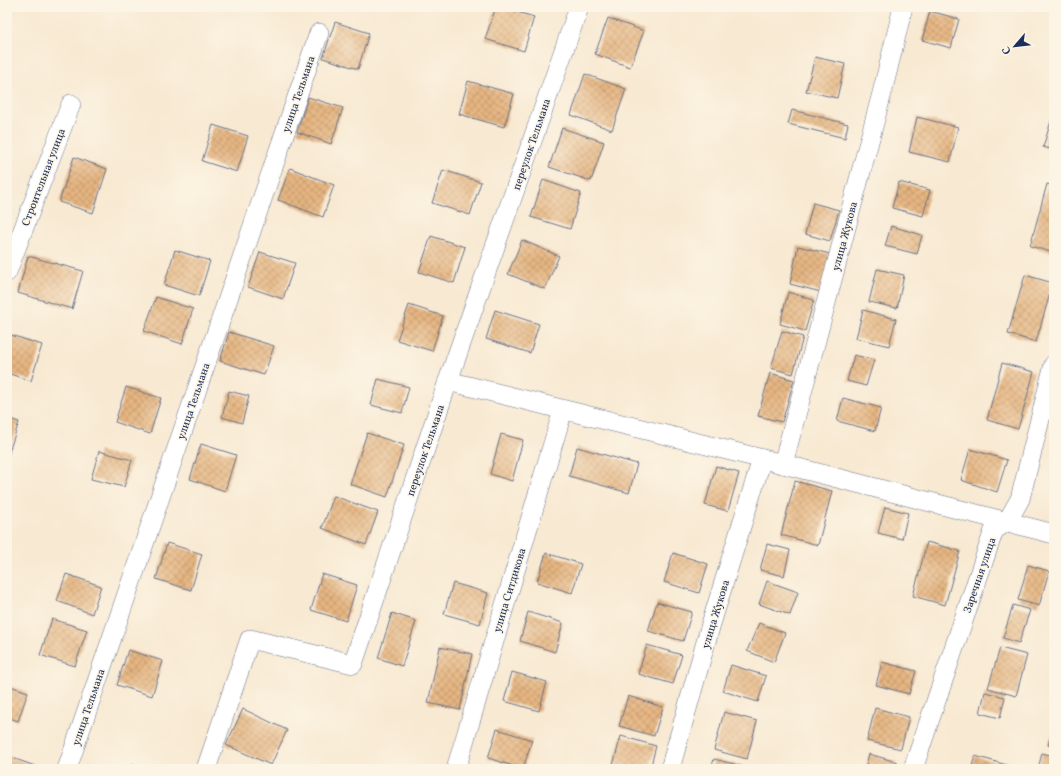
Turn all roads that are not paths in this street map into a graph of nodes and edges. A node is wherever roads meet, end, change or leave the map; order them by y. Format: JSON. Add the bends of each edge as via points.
{"nodes":[{"id":1,"x":579,"y":7,"type":"edge"},
{"id":2,"x":903,"y":7,"type":"edge"},
{"id":3,"x":319,"y":33,"type":"dead end"},
{"id":4,"x":71,"y":104,"type":"dead end"},
{"id":5,"x":7,"y":272,"type":"edge"},
{"id":6,"x":1054,"y":364,"type":"edge"},
{"id":7,"x":448,"y":381,"type":"junction"},
{"id":8,"x":563,"y":410,"type":"junction"},
{"id":9,"x":762,"y":459,"type":"junction"},
{"id":10,"x":783,"y":464,"type":"junction"},
{"id":11,"x":1007,"y":522,"type":"junction"},
{"id":12,"x":1054,"y":534,"type":"edge"},
{"id":13,"x":67,"y":769,"type":"edge"},
{"id":14,"x":206,"y":769,"type":"edge"},
{"id":15,"x":456,"y":769,"type":"edge"},
{"id":16,"x":670,"y":769,"type":"edge"},
{"id":17,"x":913,"y":769,"type":"edge"}],
"edges":[{"from":1,"to":7,"type":"street","name":"переулок Тельмана"},
{"from":2,"to":10,"type":"street","name":"улица Жукова"},
{"from":3,"to":13,"type":"street","name":"улица Тельмана"},
{"from":4,"to":5,"type":"street","name":"Строительная улица"},
{"from":6,"to":11,"type":"street","name":"Заречная улица","via":[[1020,499]]},
{"from":7,"to":8,"type":"street"},
{"from":7,"to":14,"type":"street","name":"переулок Тельмана","via":[[353,664],[250,639]]},
{"from":8,"to":9,"type":"street"},
{"from":8,"to":15,"type":"street","name":"улица Ситдикова"},
{"from":9,"to":10,"type":"street"},
{"from":9,"to":16,"type":"street","name":"улица Жукова"},
{"from":10,"to":11,"type":"street"},
{"from":11,"to":12,"type":"street"},
{"from":11,"to":17,"type":"street","name":"Заречная улица","via":[[994,530]]}]}
